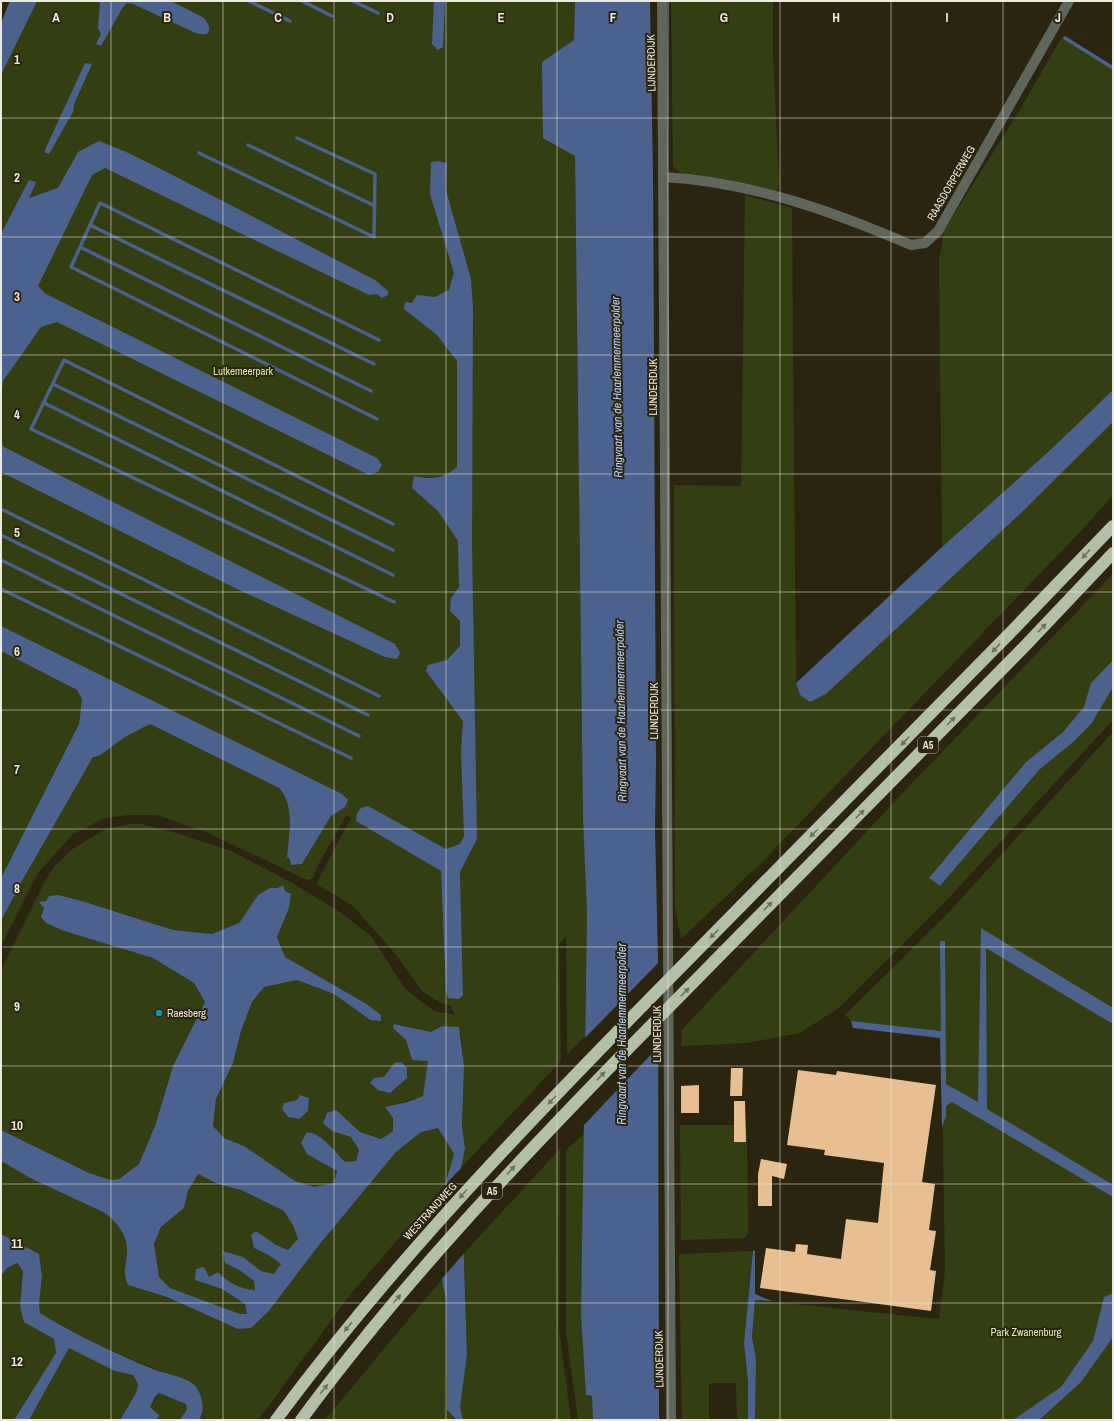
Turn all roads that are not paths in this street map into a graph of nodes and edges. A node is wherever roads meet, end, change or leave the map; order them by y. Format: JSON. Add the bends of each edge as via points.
{"nodes":[{"id":1,"x":662,"y":1,"type":"edge"},
{"id":2,"x":1069,"y":1,"type":"edge"},
{"id":3,"x":664,"y":177,"type":"junction"},
{"id":4,"x":1113,"y":526,"type":"edge"},
{"id":5,"x":1113,"y":553,"type":"edge"},
{"id":6,"x":276,"y":1420,"type":"edge"},
{"id":7,"x":301,"y":1420,"type":"edge"},
{"id":8,"x":671,"y":1420,"type":"edge"}],
"edges":[{"from":1,"to":3,"type":"street","name":"LIJNDERDIJK"},
{"from":2,"to":3,"type":"street","name":"RAASDORPERWEG","via":[[938,231],[925,243],[911,245],[822,209],[782,196],[712,182]]},
{"from":3,"to":8,"type":"street","name":"LIJNDERDIJK"},
{"from":4,"to":6,"type":"highway","name":"WESTRANDWEG","number":"A5","one_way":true,"bridge":true,"via":[[494,1160],[372,1297]]},
{"from":7,"to":5,"type":"highway","number":"A5","one_way":true,"bridge":true,"via":[[372,1329],[463,1222],[519,1162]]}]}
